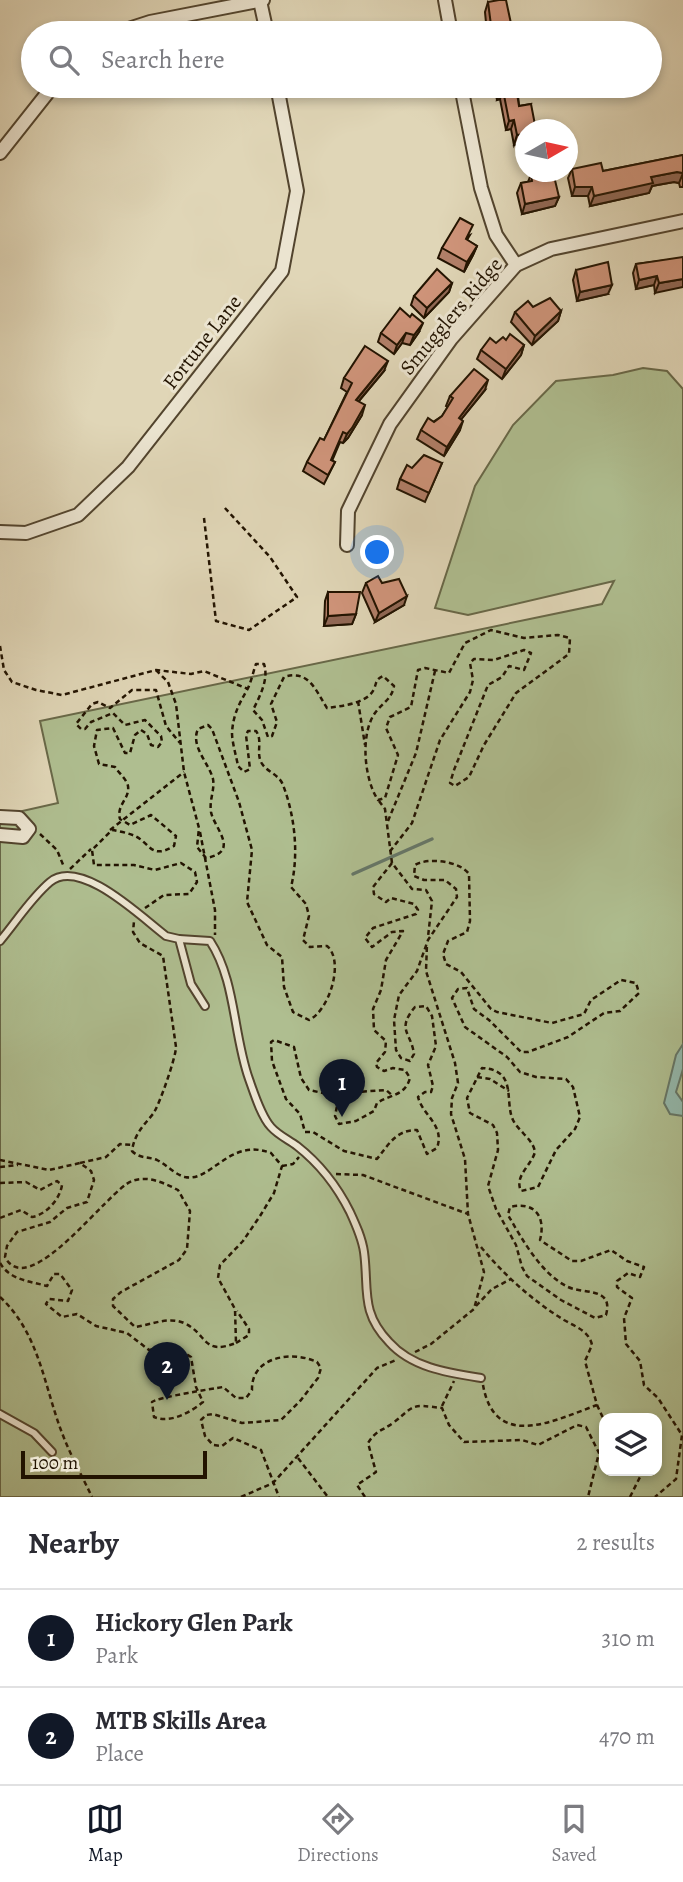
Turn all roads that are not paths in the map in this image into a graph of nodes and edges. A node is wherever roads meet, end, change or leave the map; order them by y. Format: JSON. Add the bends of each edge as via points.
{"nodes":[{"id":1,"x":262,"y":0,"type":"edge"},
{"id":2,"x":444,"y":0,"type":"edge"},
{"id":3,"x":155,"y":21,"type":"edge"},
{"id":4,"x":265,"y":21,"type":"edge"},
{"id":5,"x":448,"y":21,"type":"edge"},
{"id":6,"x":44,"y":98,"type":"edge"},
{"id":7,"x":279,"y":98,"type":"edge"},
{"id":8,"x":463,"y":98,"type":"edge"},
{"id":9,"x":0,"y":153,"type":"edge"},
{"id":10,"x":683,"y":221,"type":"edge"},
{"id":11,"x":516,"y":265,"type":"junction"},
{"id":12,"x":0,"y":532,"type":"edge"},
{"id":13,"x":347,"y":545,"type":"dead end"},
{"id":14,"x":0,"y":817,"type":"edge"},
{"id":15,"x":0,"y":835,"type":"edge"},
{"id":16,"x":179,"y":939,"type":"junction"},
{"id":17,"x":0,"y":941,"type":"edge"},
{"id":18,"x":205,"y":1006,"type":"dead end"},
{"id":19,"x":481,"y":1378,"type":"road end"},
{"id":20,"x":0,"y":1414,"type":"edge"},
{"id":21,"x":52,"y":1452,"type":"dead end"}],
"edges":[{"from":1,"to":3,"type":"street"},
{"from":1,"to":4,"type":"street"},
{"from":2,"to":5,"type":"street"},
{"from":6,"to":9,"type":"street"},
{"from":7,"to":12,"type":"street","name":"Fortune Lane","via":[[297,191],[282,271],[128,467],[78,515],[26,533]]},
{"from":8,"to":11,"type":"street","via":[[492,224]]},
{"from":10,"to":11,"type":"street","name":"Smugglers Ridge","via":[[551,249]]},
{"from":11,"to":13,"type":"street","name":"Smugglers Ridge","via":[[451,339],[390,424],[348,511]]},
{"from":14,"to":15,"type":"street","via":[[19,818],[29,829],[23,837]]},
{"from":16,"to":17,"type":"lane","via":[[166,936],[87,878],[65,874],[51,881]]},
{"from":16,"to":18,"type":"lane","via":[[191,984]]},
{"from":16,"to":19,"type":"lane","via":[[210,941],[221,958],[237,1044],[250,1081],[270,1126],[329,1176],[358,1229],[369,1313],[390,1344],[439,1371]]},
{"from":20,"to":21,"type":"lane","via":[[34,1433]]}]}
